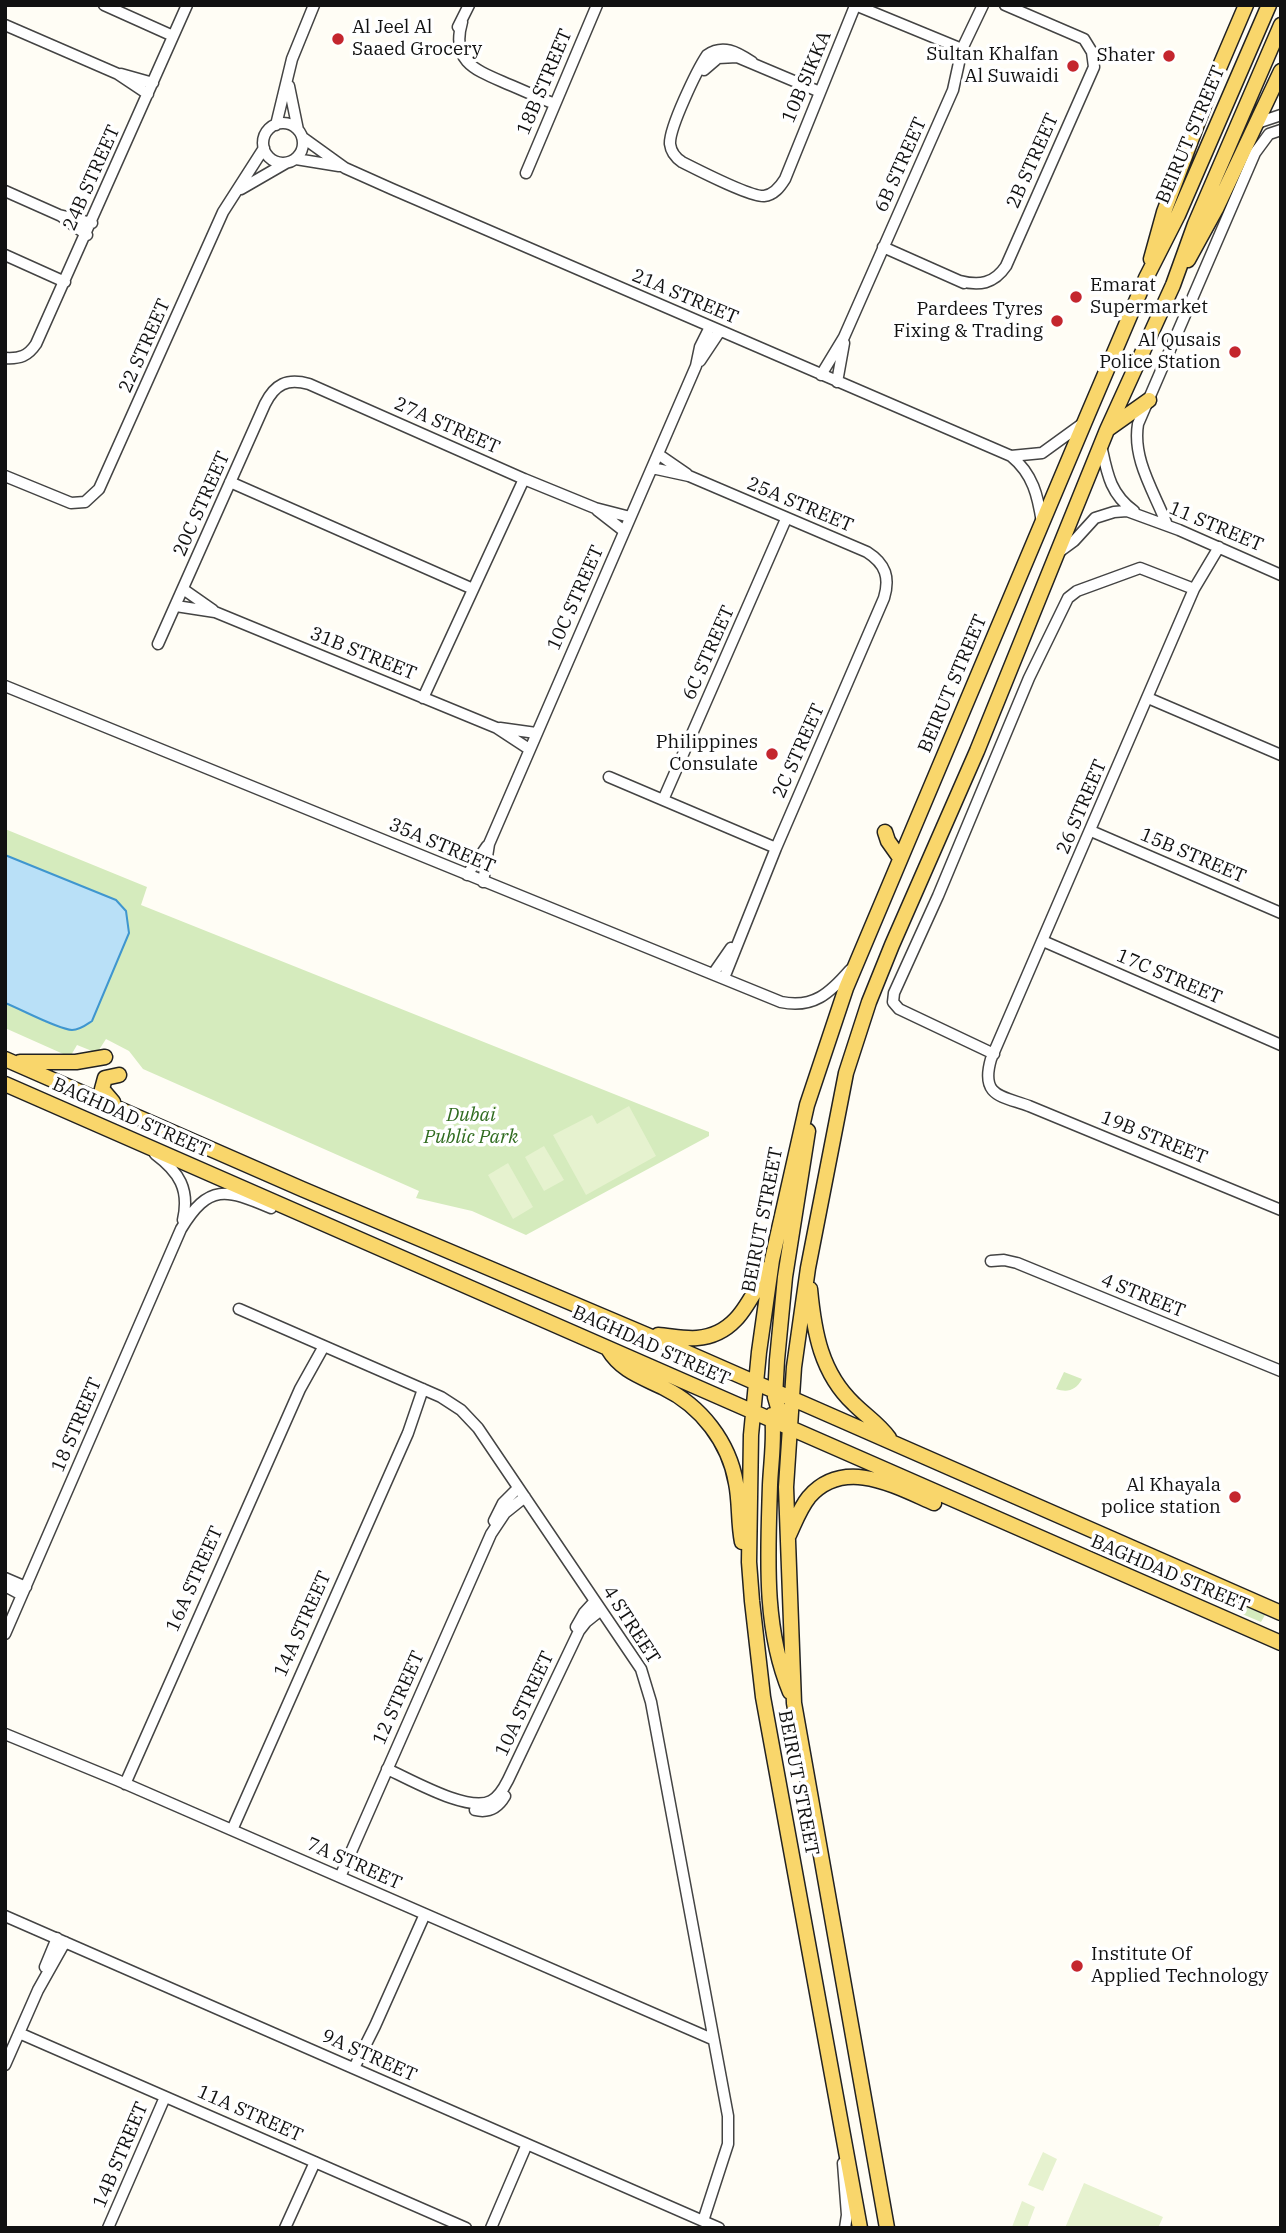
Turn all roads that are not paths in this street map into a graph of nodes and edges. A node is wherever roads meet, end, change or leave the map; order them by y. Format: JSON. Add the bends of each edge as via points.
{"nodes":[{"id":1,"x":104,"y":5,"type":"edge"},
{"id":2,"x":187,"y":5,"type":"edge"},
{"id":3,"x":314,"y":5,"type":"edge"},
{"id":4,"x":469,"y":5,"type":"edge"},
{"id":5,"x":597,"y":5,"type":"edge"},
{"id":6,"x":855,"y":5,"type":"edge"},
{"id":7,"x":982,"y":5,"type":"edge"},
{"id":8,"x":1005,"y":5,"type":"edge"},
{"id":9,"x":1246,"y":5,"type":"edge"},
{"id":10,"x":1269,"y":5,"type":"edge"},
{"id":11,"x":5,"y":25,"type":"edge"},
{"id":12,"x":1281,"y":25,"type":"edge"},
{"id":13,"x":173,"y":36,"type":"junction"},
{"id":14,"x":962,"y":49,"type":"junction"},
{"id":15,"x":1281,"y":71,"type":"edge"},
{"id":16,"x":118,"y":74,"type":"junction"},
{"id":17,"x":288,"y":80,"type":"junction"},
{"id":18,"x":153,"y":83,"type":"junction"},
{"id":19,"x":820,"y":92,"type":"junction"},
{"id":20,"x":148,"y":94,"type":"junction"},
{"id":21,"x":555,"y":104,"type":"junction"},
{"id":22,"x":1281,"y":116,"type":"edge"},
{"id":23,"x":1256,"y":123,"type":"junction"},
{"id":24,"x":276,"y":125,"type":"junction"},
{"id":25,"x":1281,"y":130,"type":"edge"},
{"id":26,"x":300,"y":133,"type":"junction"},
{"id":27,"x":1252,"y":146,"type":"junction"},
{"id":28,"x":264,"y":148,"type":"junction"},
{"id":29,"x":291,"y":161,"type":"junction"},
{"id":30,"x":345,"y":168,"type":"junction"},
{"id":31,"x":526,"y":173,"type":"dead end"},
{"id":32,"x":5,"y":191,"type":"edge"},
{"id":33,"x":236,"y":193,"type":"junction"},
{"id":34,"x":59,"y":215,"type":"junction"},
{"id":35,"x":92,"y":223,"type":"junction"},
{"id":36,"x":87,"y":235,"type":"junction"},
{"id":37,"x":883,"y":247,"type":"junction"},
{"id":38,"x":5,"y":255,"type":"edge"},
{"id":39,"x":1146,"y":278,"type":"junction"},
{"id":40,"x":65,"y":282,"type":"junction"},
{"id":41,"x":1173,"y":285,"type":"junction"},
{"id":42,"x":715,"y":329,"type":"junction"},
{"id":43,"x":845,"y":337,"type":"junction"},
{"id":44,"x":5,"y":358,"type":"edge"},
{"id":45,"x":821,"y":375,"type":"junction"},
{"id":46,"x":284,"y":382,"type":"joint"},
{"id":47,"x":837,"y":382,"type":"junction"},
{"id":48,"x":1149,"y":400,"type":"junction"},
{"id":49,"x":1084,"y":423,"type":"junction"},
{"id":50,"x":1107,"y":430,"type":"junction"},
{"id":51,"x":1101,"y":446,"type":"junction"},
{"id":52,"x":658,"y":454,"type":"junction"},
{"id":53,"x":1011,"y":456,"type":"junction"},
{"id":54,"x":652,"y":468,"type":"junction"},
{"id":55,"x":5,"y":476,"type":"edge"},
{"id":56,"x":689,"y":476,"type":"junction"},
{"id":57,"x":524,"y":479,"type":"junction"},
{"id":58,"x":230,"y":482,"type":"junction"},
{"id":59,"x":595,"y":508,"type":"junction"},
{"id":60,"x":1136,"y":513,"type":"junction"},
{"id":61,"x":630,"y":517,"type":"junction"},
{"id":62,"x":786,"y":519,"type":"junction"},
{"id":63,"x":1042,"y":523,"type":"junction"},
{"id":64,"x":1167,"y":525,"type":"junction"},
{"id":65,"x":624,"y":531,"type":"junction"},
{"id":66,"x":1208,"y":542,"type":"junction"},
{"id":67,"x":1219,"y":547,"type":"junction"},
{"id":68,"x":1059,"y":552,"type":"junction"},
{"id":69,"x":1202,"y":573,"type":"junction"},
{"id":70,"x":1281,"y":575,"type":"edge"},
{"id":71,"x":887,"y":577,"type":"joint"},
{"id":72,"x":183,"y":589,"type":"junction"},
{"id":73,"x":473,"y":589,"type":"junction"},
{"id":74,"x":1194,"y":589,"type":"junction"},
{"id":75,"x":176,"y":606,"type":"junction"},
{"id":76,"x":215,"y":612,"type":"junction"},
{"id":77,"x":159,"y":644,"type":"dead end"},
{"id":78,"x":5,"y":686,"type":"edge"},
{"id":79,"x":424,"y":698,"type":"junction"},
{"id":80,"x":1148,"y":698,"type":"junction"},
{"id":81,"x":497,"y":728,"type":"junction"},
{"id":82,"x":536,"y":733,"type":"junction"},
{"id":83,"x":528,"y":749,"type":"junction"},
{"id":84,"x":1281,"y":755,"type":"edge"},
{"id":85,"x":609,"y":777,"type":"dead end"},
{"id":86,"x":663,"y":800,"type":"junction"},
{"id":87,"x":1091,"y":831,"type":"junction"},
{"id":88,"x":885,"y":832,"type":"dead end"},
{"id":89,"x":489,"y":844,"type":"junction"},
{"id":90,"x":775,"y":848,"type":"junction"},
{"id":91,"x":900,"y":858,"type":"junction"},
{"id":92,"x":467,"y":875,"type":"junction"},
{"id":93,"x":483,"y":882,"type":"junction"},
{"id":94,"x":1281,"y":913,"type":"edge"},
{"id":95,"x":1043,"y":942,"type":"junction"},
{"id":96,"x":857,"y":962,"type":"junction"},
{"id":97,"x":719,"y":976,"type":"junction"},
{"id":98,"x":1281,"y":1045,"type":"edge"},
{"id":99,"x":994,"y":1054,"type":"junction"},
{"id":100,"x":106,"y":1057,"type":"dead end"},
{"id":101,"x":10,"y":1061,"type":"edge"},
{"id":102,"x":119,"y":1075,"type":"dead end"},
{"id":103,"x":5,"y":1084,"type":"edge"},
{"id":104,"x":1014,"y":1101,"type":"joint"},
{"id":105,"x":807,"y":1105,"type":"junction"},
{"id":106,"x":119,"y":1108,"type":"junction"},
{"id":107,"x":142,"y":1144,"type":"junction"},
{"id":108,"x":1281,"y":1210,"type":"edge"},
{"id":109,"x":322,"y":1223,"type":"junction"},
{"id":110,"x":181,"y":1229,"type":"junction"},
{"id":111,"x":772,"y":1260,"type":"junction"},
{"id":112,"x":991,"y":1261,"type":"dead end"},
{"id":113,"x":808,"y":1268,"type":"junction"},
{"id":114,"x":239,"y":1309,"type":"dead end"},
{"id":115,"x":648,"y":1335,"type":"junction"},
{"id":116,"x":320,"y":1344,"type":"junction"},
{"id":117,"x":607,"y":1348,"type":"junction"},
{"id":118,"x":1281,"y":1371,"type":"edge"},
{"id":119,"x":756,"y":1382,"type":"junction"},
{"id":120,"x":427,"y":1391,"type":"junction"},
{"id":121,"x":775,"y":1391,"type":"junction"},
{"id":122,"x":792,"y":1398,"type":"junction"},
{"id":123,"x":753,"y":1413,"type":"junction"},
{"id":124,"x":773,"y":1421,"type":"junction"},
{"id":125,"x":789,"y":1429,"type":"junction"},
{"id":126,"x":892,"y":1442,"type":"junction"},
{"id":127,"x":522,"y":1493,"type":"junction"},
{"id":128,"x":787,"y":1539,"type":"junction"},
{"id":129,"x":1063,"y":1549,"type":"junction"},
{"id":130,"x":749,"y":1562,"type":"junction"},
{"id":131,"x":5,"y":1578,"type":"edge"},
{"id":132,"x":5,"y":1586,"type":"edge"},
{"id":133,"x":24,"y":1591,"type":"junction"},
{"id":134,"x":598,"y":1605,"type":"junction"},
{"id":135,"x":1281,"y":1613,"type":"edge"},
{"id":136,"x":5,"y":1634,"type":"edge"},
{"id":137,"x":1281,"y":1643,"type":"edge"},
{"id":138,"x":794,"y":1703,"type":"junction"},
{"id":139,"x":9,"y":1733,"type":"edge"},
{"id":140,"x":387,"y":1769,"type":"junction"},
{"id":141,"x":125,"y":1784,"type":"junction"},
{"id":142,"x":232,"y":1830,"type":"junction"},
{"id":143,"x":340,"y":1877,"type":"junction"},
{"id":144,"x":425,"y":1914,"type":"junction"},
{"id":145,"x":5,"y":1916,"type":"edge"},
{"id":146,"x":61,"y":1940,"type":"junction"},
{"id":147,"x":709,"y":2018,"type":"junction"},
{"id":148,"x":678,"y":2025,"type":"junction"},
{"id":149,"x":19,"y":2033,"type":"junction"},
{"id":150,"x":712,"y":2039,"type":"junction"},
{"id":151,"x":5,"y":2065,"type":"edge"},
{"id":152,"x":357,"y":2070,"type":"junction"},
{"id":153,"x":165,"y":2097,"type":"junction"},
{"id":154,"x":846,"y":2143,"type":"junction"},
{"id":155,"x":527,"y":2144,"type":"junction"},
{"id":156,"x":314,"y":2162,"type":"junction"},
{"id":157,"x":700,"y":2219,"type":"junction"},
{"id":158,"x":108,"y":2228,"type":"edge"},
{"id":159,"x":285,"y":2228,"type":"edge"},
{"id":160,"x":466,"y":2228,"type":"edge"},
{"id":161,"x":491,"y":2228,"type":"edge"},
{"id":162,"x":719,"y":2228,"type":"edge"},
{"id":163,"x":845,"y":2228,"type":"edge"},
{"id":164,"x":860,"y":2228,"type":"edge"},
{"id":165,"x":887,"y":2228,"type":"edge"}],
"edges":[{"from":1,"to":13,"type":"street"},
{"from":2,"to":13,"type":"street","name":"24B STREET"},
{"from":3,"to":17,"type":"street"},
{"from":4,"to":21,"type":"street","via":[[454,36],[456,57],[465,67]]},
{"from":5,"to":21,"type":"street","name":"18B STREET"},
{"from":6,"to":14,"type":"street"},
{"from":6,"to":19,"type":"street","name":"10B SIKKA"},
{"from":7,"to":14,"type":"street","name":"6B STREET"},
{"from":8,"to":37,"type":"street","name":"2B STREET","via":[[1084,39],[1094,67],[1002,280],[989,288],[975,288]]},
{"from":9,"to":39,"type":"main road","name":"BEIRUT STREET","via":[[1164,212]]},
{"from":10,"to":39,"type":"main road","name":"BEIRUT STREET"},
{"from":11,"to":16,"type":"street"},
{"from":12,"to":41,"type":"main road","name":"BEIRUT STREET"},
{"from":13,"to":18,"type":"street","name":"24B STREET"},
{"from":14,"to":37,"type":"street","name":"6B STREET","via":[[953,90]]},
{"from":15,"to":23,"type":"main road","name":"BEIRUT STREET"},
{"from":16,"to":18,"type":"street"},
{"from":16,"to":20,"type":"street"},
{"from":17,"to":24,"type":"street"},
{"from":17,"to":26,"type":"street"},
{"from":18,"to":20,"type":"street","name":"24B STREET"},
{"from":19,"to":19,"type":"street","name":"10B SIKKA","via":[[730,50],[714,51],[703,61],[672,132],[673,153],[682,162],[733,183],[754,189],[768,187],[791,162]]},
{"from":20,"to":35,"type":"street","name":"24B STREET"},
{"from":21,"to":31,"type":"street","name":"18B STREET"},
{"from":22,"to":23,"type":"street"},
{"from":23,"to":27,"type":"main road","name":"BEIRUT STREET"},
{"from":24,"to":26,"type":"street","via":[[291,125]]},
{"from":24,"to":28,"type":"street","via":[[267,132]]},
{"from":25,"to":27,"type":"street"},
{"from":26,"to":29,"type":"street","via":[[303,146]]},
{"from":26,"to":30,"type":"street","name":"21A STREET"},
{"from":27,"to":41,"type":"main road","name":"BEIRUT STREET"},
{"from":27,"to":48,"type":"street"},
{"from":28,"to":29,"type":"street","via":[[272,160]]},
{"from":28,"to":33,"type":"street","name":"22 STREET"},
{"from":29,"to":30,"type":"street","name":"21A STREET"},
{"from":29,"to":33,"type":"street","name":"22 STREET"},
{"from":30,"to":42,"type":"street","name":"21A STREET"},
{"from":32,"to":34,"type":"street"},
{"from":33,"to":55,"type":"street","name":"22 STREET","via":[[223,212],[99,489],[77,504]]},
{"from":34,"to":35,"type":"street"},
{"from":34,"to":36,"type":"street"},
{"from":35,"to":36,"type":"street","name":"24B STREET"},
{"from":36,"to":40,"type":"street","name":"24B STREET"},
{"from":37,"to":43,"type":"street","name":"6B STREET"},
{"from":38,"to":40,"type":"street"},
{"from":39,"to":49,"type":"main road","name":"BEIRUT STREET"},
{"from":40,"to":44,"type":"street","name":"24B STREET","via":[[32,351],[20,358]]},
{"from":41,"to":50,"type":"main road","name":"BEIRUT STREET"},
{"from":42,"to":45,"type":"street","name":"21A STREET"},
{"from":42,"to":52,"type":"street","name":"10C STREET"},
{"from":43,"to":45,"type":"street","name":"6B STREET"},
{"from":43,"to":47,"type":"street","name":"6B STREET"},
{"from":45,"to":47,"type":"street","name":"21A STREET"},
{"from":46,"to":57,"type":"street","name":"27A STREET","via":[[309,384]]},
{"from":46,"to":58,"type":"street","name":"20C STREET","via":[[268,398]]},
{"from":47,"to":53,"type":"street","name":"21A STREET"},
{"from":48,"to":50,"type":"main road"},
{"from":48,"to":64,"type":"street","via":[[1139,424],[1138,451]]},
{"from":49,"to":53,"type":"street","via":[[1042,453]]},
{"from":49,"to":63,"type":"main road","name":"BEIRUT STREET"},
{"from":50,"to":51,"type":"main road","name":"BEIRUT STREET"},
{"from":51,"to":60,"type":"street","name":"11 STREET","via":[[1110,485]]},
{"from":51,"to":68,"type":"main road","name":"BEIRUT STREET"},
{"from":52,"to":54,"type":"street","name":"10C STREET"},
{"from":52,"to":56,"type":"street","name":"25A STREET"},
{"from":53,"to":63,"type":"street","name":"21A STREET","via":[[1031,477]]},
{"from":54,"to":56,"type":"street","name":"25A STREET"},
{"from":54,"to":61,"type":"street","name":"10C STREET"},
{"from":56,"to":62,"type":"street","name":"25A STREET"},
{"from":57,"to":59,"type":"street","name":"27A STREET"},
{"from":57,"to":73,"type":"street"},
{"from":58,"to":72,"type":"street","name":"20C STREET"},
{"from":58,"to":73,"type":"street"},
{"from":59,"to":61,"type":"street","name":"27A STREET"},
{"from":59,"to":65,"type":"street","name":"27A STREET"},
{"from":60,"to":64,"type":"street","name":"11 STREET"},
{"from":60,"to":68,"type":"street","name":"11 STREET","via":[[1114,512],[1095,518]]},
{"from":61,"to":65,"type":"street","name":"10C STREET"},
{"from":62,"to":71,"type":"street","name":"25A STREET","via":[[867,552],[882,564]]},
{"from":62,"to":86,"type":"street","name":"6C STREET"},
{"from":63,"to":91,"type":"main road","name":"BEIRUT STREET"},
{"from":64,"to":66,"type":"street","name":"11 STREET"},
{"from":65,"to":82,"type":"street","name":"10C STREET"},
{"from":66,"to":67,"type":"street","name":"11 STREET"},
{"from":66,"to":69,"type":"street","name":"26 STREET"},
{"from":67,"to":69,"type":"street","name":"26 STREET"},
{"from":67,"to":70,"type":"street","name":"11 STREET"},
{"from":68,"to":113,"type":"main road","name":"BEIRUT STREET","via":[[859,1029]]},
{"from":69,"to":74,"type":"street","name":"26 STREET"},
{"from":71,"to":90,"type":"street","name":"2C STREET","via":[[884,598]]},
{"from":72,"to":75,"type":"street","name":"20C STREET"},
{"from":72,"to":76,"type":"street","name":"31B STREET"},
{"from":73,"to":79,"type":"street"},
{"from":74,"to":80,"type":"street","name":"26 STREET"},
{"from":74,"to":99,"type":"street","via":[[1140,568],[1077,591],[1068,598],[1029,678],[893,1002]]},
{"from":75,"to":76,"type":"street","name":"31B STREET"},
{"from":75,"to":77,"type":"street","name":"20C STREET"},
{"from":76,"to":79,"type":"street","name":"31B STREET"},
{"from":78,"to":92,"type":"street","name":"35A STREET"},
{"from":79,"to":81,"type":"street","name":"31B STREET"},
{"from":80,"to":84,"type":"street"},
{"from":80,"to":87,"type":"street","name":"26 STREET"},
{"from":81,"to":82,"type":"street","name":"31B STREET"},
{"from":81,"to":83,"type":"street","name":"31B STREET"},
{"from":82,"to":83,"type":"street","name":"10C STREET"},
{"from":83,"to":89,"type":"street","name":"10C STREET"},
{"from":85,"to":86,"type":"street"},
{"from":86,"to":90,"type":"street"},
{"from":87,"to":94,"type":"street","name":"15B STREET"},
{"from":87,"to":95,"type":"street","name":"26 STREET"},
{"from":88,"to":91,"type":"main road"},
{"from":89,"to":92,"type":"street","name":"10C STREET"},
{"from":89,"to":93,"type":"street","name":"10C STREET"},
{"from":90,"to":97,"type":"street","name":"2C STREET"},
{"from":91,"to":96,"type":"main road","name":"BEIRUT STREET"},
{"from":92,"to":93,"type":"street","name":"35A STREET"},
{"from":93,"to":97,"type":"street","name":"35A STREET"},
{"from":95,"to":98,"type":"street","name":"17C STREET"},
{"from":95,"to":99,"type":"street","name":"26 STREET"},
{"from":96,"to":97,"type":"street","name":"35A STREET","via":[[829,993],[801,1004],[780,1002]]},
{"from":96,"to":105,"type":"main road","name":"BEIRUT STREET"},
{"from":99,"to":104,"type":"street","name":"26 STREET","via":[[990,1085],[999,1097]]},
{"from":100,"to":101,"type":"main road","via":[[75,1062]]},
{"from":101,"to":106,"type":"main road","name":"BAGHDAD STREET"},
{"from":102,"to":106,"type":"main road","via":[[105,1078],[102,1089]]},
{"from":103,"to":107,"type":"main road","name":"BAGHDAD STREET"},
{"from":104,"to":108,"type":"street","name":"19B STREET"},
{"from":105,"to":111,"type":"main road","name":"BEIRUT STREET"},
{"from":105,"to":121,"type":"main road","via":[[807,1146],[785,1278]]},
{"from":106,"to":115,"type":"main road","name":"BAGHDAD STREET"},
{"from":107,"to":109,"type":"main road","name":"BAGHDAD STREET"},
{"from":107,"to":110,"type":"street","name":"18 STREET","via":[[168,1164],[182,1183],[186,1205]]},
{"from":109,"to":110,"type":"street","name":"18 STREET","via":[[225,1193],[202,1202]]},
{"from":109,"to":117,"type":"main road","name":"BAGHDAD STREET"},
{"from":110,"to":133,"type":"street","name":"18 STREET"},
{"from":111,"to":115,"type":"main road","via":[[745,1309],[726,1329],[695,1338]]},
{"from":111,"to":119,"type":"main road","name":"BEIRUT STREET"},
{"from":112,"to":118,"type":"street","name":"4 STREET","via":[[1017,1263]]},
{"from":113,"to":122,"type":"main road","name":"BEIRUT STREET"},
{"from":113,"to":126,"type":"main road","via":[[815,1334],[827,1368]]},
{"from":114,"to":116,"type":"street","name":"4 STREET"},
{"from":115,"to":119,"type":"main road","name":"BAGHDAD STREET"},
{"from":116,"to":120,"type":"street","name":"4 STREET"},
{"from":116,"to":141,"type":"street","name":"16A STREET"},
{"from":117,"to":123,"type":"main road","name":"BAGHDAD STREET"},
{"from":117,"to":130,"type":"main road","via":[[626,1370],[694,1408],[717,1435],[734,1474],[741,1536]]},
{"from":119,"to":121,"type":"main road","name":"BAGHDAD STREET"},
{"from":119,"to":123,"type":"main road","name":"BEIRUT STREET"},
{"from":119,"to":124,"type":"main road"},
{"from":120,"to":127,"type":"street","name":"4 STREET","via":[[470,1419]]},
{"from":120,"to":142,"type":"street","name":"14A STREET"},
{"from":121,"to":122,"type":"main road","name":"BAGHDAD STREET"},
{"from":121,"to":125,"type":"main road"},
{"from":122,"to":125,"type":"main road","name":"BEIRUT STREET"},
{"from":122,"to":126,"type":"main road","name":"BAGHDAD STREET"},
{"from":123,"to":124,"type":"main road","name":"BAGHDAD STREET"},
{"from":123,"to":130,"type":"main road","name":"BEIRUT STREET"},
{"from":124,"to":125,"type":"main road","name":"BAGHDAD STREET"},
{"from":124,"to":138,"type":"main road","via":[[769,1513],[772,1630]]},
{"from":125,"to":128,"type":"main road","name":"BEIRUT STREET"},
{"from":125,"to":129,"type":"main road","name":"BAGHDAD STREET"},
{"from":126,"to":135,"type":"main road","name":"BAGHDAD STREET"},
{"from":127,"to":134,"type":"street","name":"4 STREET"},
{"from":127,"to":140,"type":"street","name":"12 STREET","via":[[491,1534]]},
{"from":128,"to":129,"type":"main road","via":[[802,1507],[821,1487],[840,1478],[861,1477],[881,1480],[1012,1534]]},
{"from":128,"to":138,"type":"main road","name":"BEIRUT STREET"},
{"from":129,"to":137,"type":"main road","name":"BAGHDAD STREET"},
{"from":130,"to":154,"type":"main road","name":"BEIRUT STREET","via":[[763,1697]]},
{"from":131,"to":133,"type":"street"},
{"from":132,"to":133,"type":"street"},
{"from":133,"to":136,"type":"street","name":"18 STREET"},
{"from":134,"to":140,"type":"street","name":"10A STREET","via":[[573,1644],[508,1780],[504,1798],[495,1808],[475,1810]]},
{"from":134,"to":147,"type":"street","name":"4 STREET","via":[[649,1690]]},
{"from":138,"to":165,"type":"main road","name":"BEIRUT STREET"},
{"from":139,"to":141,"type":"street","name":"7A STREET"},
{"from":140,"to":143,"type":"street","name":"12 STREET"},
{"from":141,"to":142,"type":"street","name":"7A STREET"},
{"from":142,"to":143,"type":"street","name":"7A STREET"},
{"from":143,"to":144,"type":"street","name":"7A STREET"},
{"from":144,"to":148,"type":"street","name":"7A STREET"},
{"from":144,"to":152,"type":"street"},
{"from":145,"to":146,"type":"street","name":"9A STREET"},
{"from":146,"to":149,"type":"street"},
{"from":146,"to":152,"type":"street","name":"9A STREET"},
{"from":147,"to":148,"type":"street","via":[[691,2026]]},
{"from":147,"to":150,"type":"street","name":"4 STREET"},
{"from":148,"to":150,"type":"street","name":"7A STREET"},
{"from":149,"to":151,"type":"street"},
{"from":149,"to":153,"type":"street","name":"11A STREET"},
{"from":150,"to":157,"type":"street","name":"4 STREET","via":[[729,2126],[728,2144]]},
{"from":152,"to":155,"type":"street","name":"9A STREET"},
{"from":153,"to":156,"type":"street","name":"11A STREET"},
{"from":153,"to":158,"type":"street","name":"14B STREET"},
{"from":154,"to":163,"type":"street"},
{"from":154,"to":164,"type":"main road","name":"BEIRUT STREET"},
{"from":155,"to":157,"type":"street","name":"9A STREET"},
{"from":155,"to":161,"type":"street"},
{"from":156,"to":159,"type":"street"},
{"from":156,"to":160,"type":"street","name":"11A STREET"},
{"from":157,"to":162,"type":"street","name":"9A STREET"}]}
